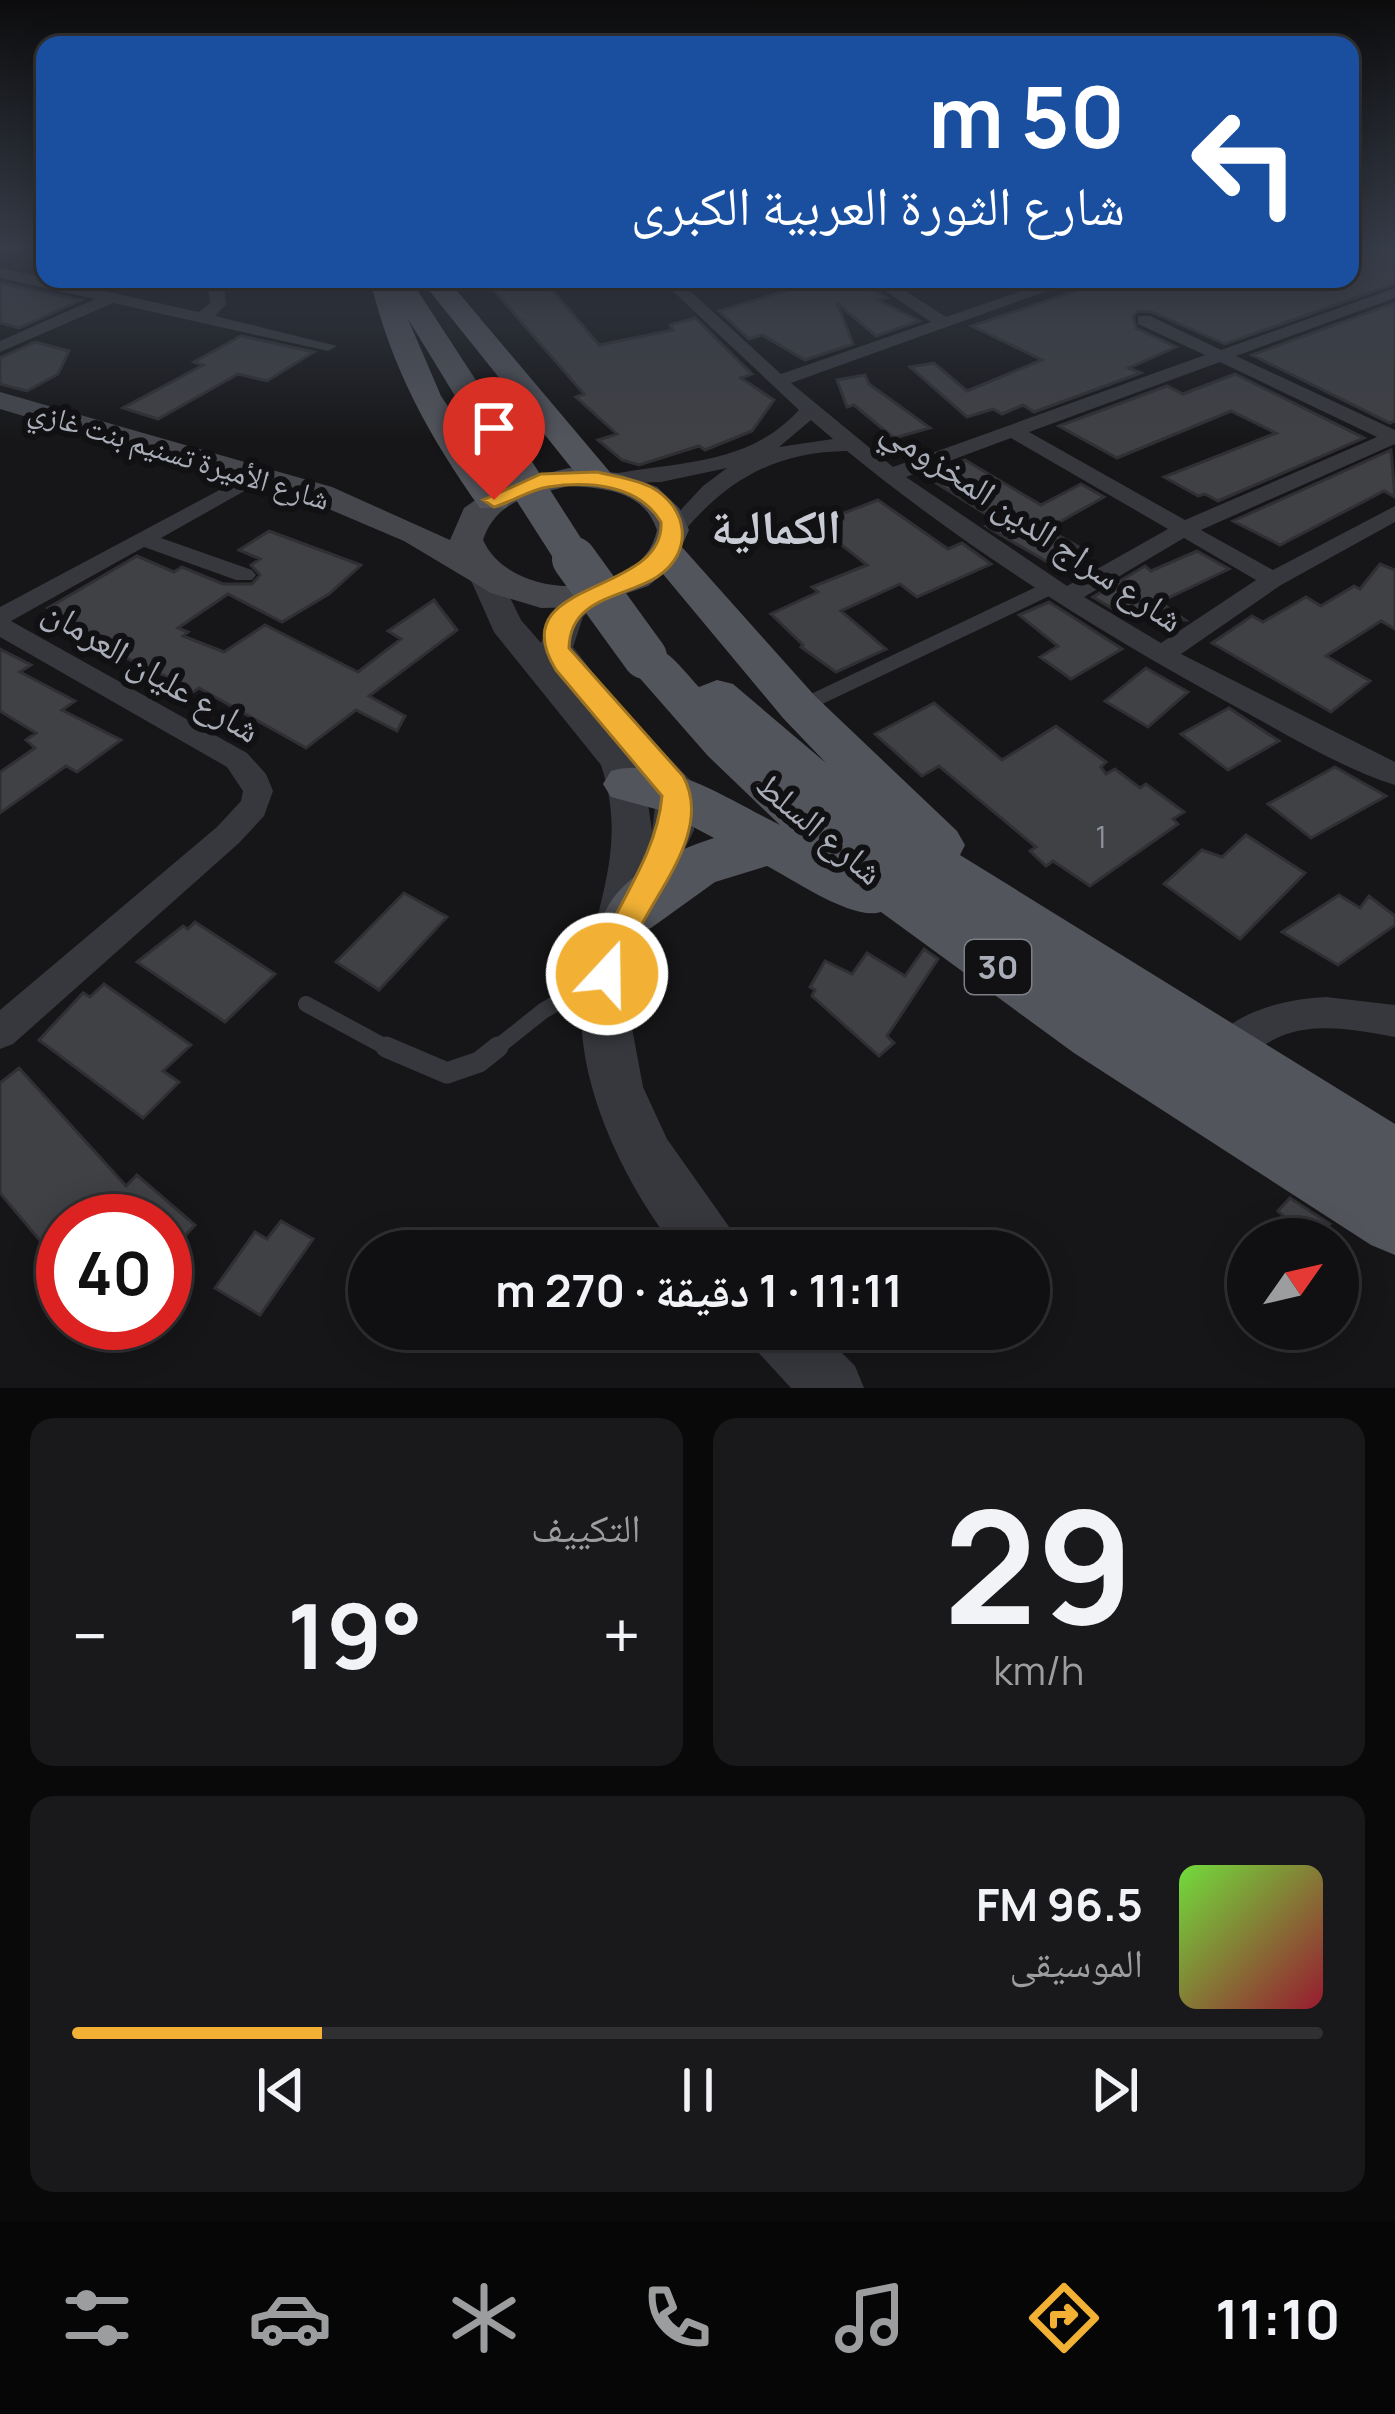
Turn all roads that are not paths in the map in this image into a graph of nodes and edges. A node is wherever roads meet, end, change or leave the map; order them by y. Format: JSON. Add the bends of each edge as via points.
{"nodes":[{"id":1,"x":78,"y":313,"type":"edge"},
{"id":2,"x":171,"y":313,"type":"edge"},
{"id":3,"x":209,"y":313,"type":"edge"},
{"id":4,"x":391,"y":313,"type":"edge"},
{"id":5,"x":422,"y":313,"type":"edge"},
{"id":6,"x":441,"y":313,"type":"edge"},
{"id":7,"x":462,"y":313,"type":"edge"},
{"id":8,"x":705,"y":313,"type":"edge"},
{"id":9,"x":928,"y":313,"type":"edge"},
{"id":10,"x":974,"y":313,"type":"edge"},
{"id":11,"x":1338,"y":313,"type":"edge"},
{"id":12,"x":202,"y":319,"type":"junction"},
{"id":13,"x":1144,"y":320,"type":"dead end"},
{"id":14,"x":944,"y":323,"type":"junction"},
{"id":15,"x":328,"y":346,"type":"dead end"},
{"id":16,"x":0,"y":347,"type":"edge"},
{"id":17,"x":1216,"y":355,"type":"junction"},
{"id":18,"x":779,"y":381,"type":"junction"},
{"id":19,"x":0,"y":400,"type":"edge"},
{"id":20,"x":810,"y":410,"type":"junction"},
{"id":21,"x":1013,"y":431,"type":"junction"},
{"id":22,"x":1394,"y":438,"type":"edge"},
{"id":23,"x":853,"y":445,"type":"junction"},
{"id":24,"x":517,"y":447,"type":"junction"},
{"id":25,"x":750,"y":455,"type":"junction"},
{"id":26,"x":891,"y":475,"type":"junction"},
{"id":27,"x":256,"y":476,"type":"junction"},
{"id":28,"x":603,"y":479,"type":"junction"},
{"id":29,"x":488,"y":504,"type":"junction"},
{"id":30,"x":357,"y":510,"type":"junction"},
{"id":31,"x":1395,"y":513,"type":"edge"},
{"id":32,"x":1184,"y":529,"type":"junction"},
{"id":33,"x":146,"y":540,"type":"junction"},
{"id":34,"x":670,"y":542,"type":"junction"},
{"id":35,"x":480,"y":572,"type":"junction"},
{"id":36,"x":244,"y":575,"type":"dead end"},
{"id":37,"x":1274,"y":580,"type":"junction"},
{"id":38,"x":1059,"y":592,"type":"junction"},
{"id":39,"x":591,"y":594,"type":"junction"},
{"id":40,"x":0,"y":621,"type":"edge"},
{"id":41,"x":1161,"y":655,"type":"junction"},
{"id":42,"x":799,"y":707,"type":"junction"},
{"id":43,"x":1395,"y":774,"type":"edge"},
{"id":44,"x":653,"y":790,"type":"junction"},
{"id":45,"x":771,"y":845,"type":"junction"},
{"id":46,"x":620,"y":940,"type":"junction"},
{"id":47,"x":1003,"y":940,"type":"junction"},
{"id":48,"x":306,"y":1004,"type":"dead end"},
{"id":49,"x":1395,"y":1021,"type":"edge"},
{"id":50,"x":0,"y":1031,"type":"edge"},
{"id":51,"x":1225,"y":1053,"type":"junction"},
{"id":52,"x":1395,"y":1162,"type":"edge"},
{"id":53,"x":1395,"y":1221,"type":"edge"},
{"id":54,"x":698,"y":1230,"type":"edge"},
{"id":55,"x":797,"y":1350,"type":"edge"},
{"id":56,"x":833,"y":1388,"type":"edge"}],
"edges":[{"from":1,"to":16,"type":"street"},
{"from":2,"to":12,"type":"street"},
{"from":3,"to":12,"type":"street"},
{"from":4,"to":29,"type":"main road","via":[[419,384]]},
{"from":5,"to":24,"type":"main road","name":"شارع السلط","number":"30"},
{"from":6,"to":24,"type":"main road","name":"شارع السلط","number":"30"},
{"from":7,"to":28,"type":"main road"},
{"from":8,"to":18,"type":"street","name":"شارع سراج الدين المخزومي"},
{"from":9,"to":14,"type":"street"},
{"from":10,"to":14,"type":"street"},
{"from":11,"to":17,"type":"street"},
{"from":12,"to":15,"type":"street"},
{"from":13,"to":17,"type":"street"},
{"from":14,"to":18,"type":"street"},
{"from":17,"to":21,"type":"street"},
{"from":17,"to":22,"type":"street"},
{"from":18,"to":20,"type":"street","name":"شارع سراج الدين المخزومي"},
{"from":19,"to":27,"type":"main road","name":"شارع الأميرة تسنيم بنت غازي"},
{"from":20,"to":23,"type":"street","name":"شارع سراج الدين المخزومي"},
{"from":20,"to":25,"type":"street"},
{"from":21,"to":26,"type":"street"},
{"from":21,"to":32,"type":"street"},
{"from":22,"to":32,"type":"street"},
{"from":23,"to":25,"type":"street"},
{"from":23,"to":26,"type":"street","name":"شارع سراج الدين المخزومي"},
{"from":24,"to":47,"type":"main road","name":"شارع السلط","number":"30","bridge":true,"via":[[549,524],[753,772],[900,895]]},
{"from":25,"to":28,"type":"street","via":[[688,475]]},
{"from":25,"to":34,"type":"street","via":[[713,484]]},
{"from":26,"to":38,"type":"street","name":"شارع سراج الدين المخزومي"},
{"from":27,"to":30,"type":"main road","name":"شارع الأميرة تسنيم بنت غازي"},
{"from":27,"to":33,"type":"street"},
{"from":28,"to":29,"type":"main road","via":[[541,481]]},
{"from":28,"to":34,"type":"main road","via":[[661,504]]},
{"from":29,"to":30,"type":"main road","name":"شارع الأميرة تسنيم بنت غازي","via":[[419,515]]},
{"from":29,"to":35,"type":"main road","via":[[466,533],[465,548]]},
{"from":30,"to":35,"type":"main road","name":"شارع الأميرة تسنيم بنت غازي"},
{"from":31,"to":37,"type":"street"},
{"from":32,"to":37,"type":"street"},
{"from":32,"to":38,"type":"street"},
{"from":33,"to":36,"type":"street"},
{"from":33,"to":40,"type":"street"},
{"from":34,"to":39,"type":"main road","via":[[650,572]]},
{"from":34,"to":42,"type":"main road"},
{"from":35,"to":39,"type":"main road","via":[[532,595]]},
{"from":35,"to":44,"type":"street","via":[[506,624],[618,760]]},
{"from":37,"to":41,"type":"street"},
{"from":38,"to":41,"type":"street","name":"شارع سراج الدين المخزومي"},
{"from":38,"to":42,"type":"lane"},
{"from":39,"to":44,"type":"street","via":[[563,621],[556,648],[673,784]]},
{"from":40,"to":50,"type":"street","name":"شارع عليان العرمان","via":[[237,760],[259,796],[228,835]]},
{"from":41,"to":43,"type":"street","name":"شارع سراج الدين المخزومي"},
{"from":42,"to":47,"type":"main road"},
{"from":44,"to":45,"type":"main road"},
{"from":44,"to":46,"type":"street","via":[[675,825]]},
{"from":45,"to":46,"type":"main road","via":[[671,879]]},
{"from":45,"to":47,"type":"main road"},
{"from":46,"to":48,"type":"lane","via":[[543,1011],[460,1071],[434,1071]]},
{"from":46,"to":54,"type":"street","via":[[608,1032],[618,1089],[651,1161]]},
{"from":47,"to":51,"type":"main road","name":"شارع السلط","number":"30"},
{"from":47,"to":53,"type":"main road","name":"شارع السلط","number":"30"},
{"from":49,"to":51,"type":"street","via":[[1354,1012],[1280,1017]]},
{"from":51,"to":52,"type":"main road","name":"شارع السلط","number":"30"},
{"from":55,"to":56,"type":"street"}]}
